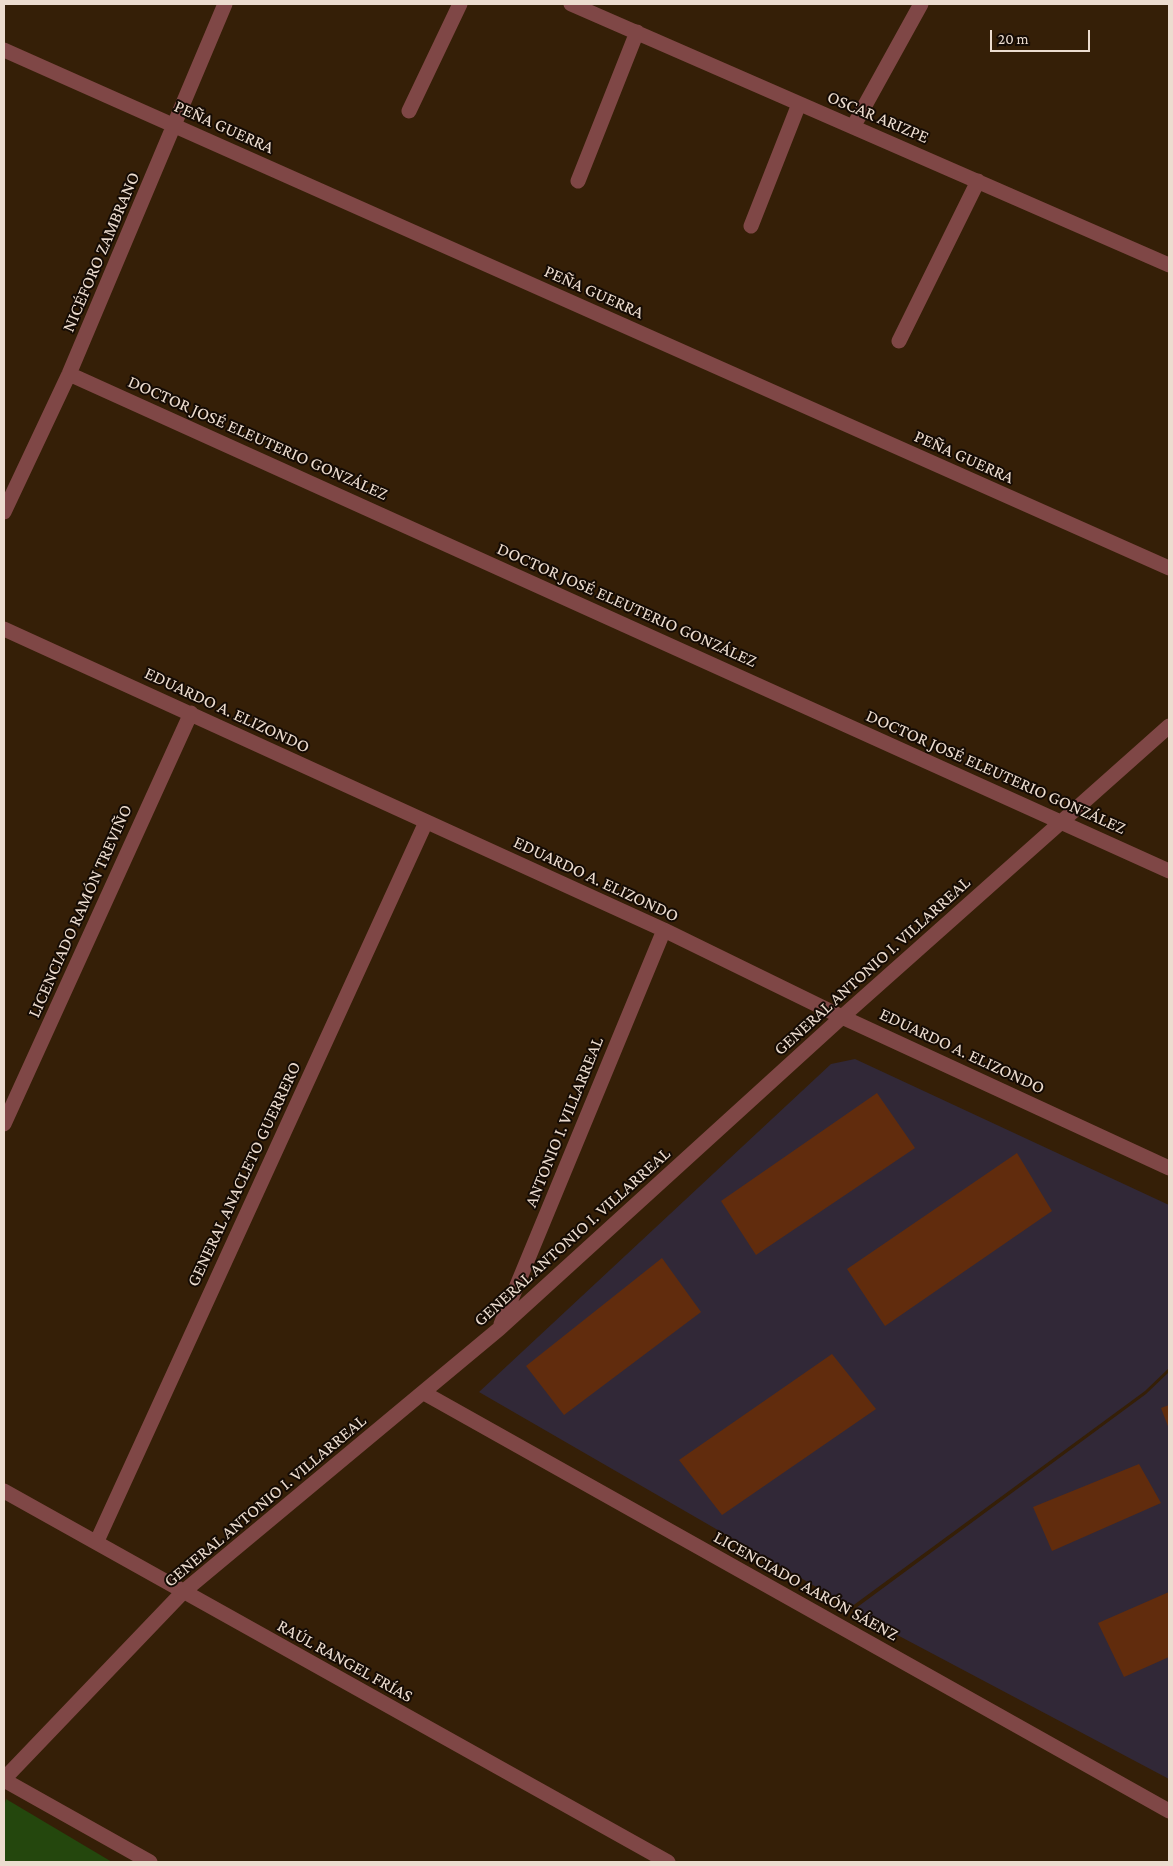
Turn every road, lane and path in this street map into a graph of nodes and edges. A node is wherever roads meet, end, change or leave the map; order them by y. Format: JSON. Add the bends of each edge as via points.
{"nodes":[{"id":1,"x":225,"y":4,"type":"edge"},
{"id":2,"x":460,"y":4,"type":"edge"},
{"id":3,"x":572,"y":4,"type":"edge"},
{"id":4,"x":921,"y":4,"type":"edge"},
{"id":5,"x":637,"y":32,"type":"junction"},
{"id":6,"x":4,"y":50,"type":"edge"},
{"id":7,"x":799,"y":104,"type":"junction"},
{"id":8,"x":409,"y":111,"type":"dead end"},
{"id":9,"x":175,"y":126,"type":"junction"},
{"id":10,"x":853,"y":127,"type":"junction"},
{"id":11,"x":578,"y":181,"type":"dead end"},
{"id":12,"x":978,"y":181,"type":"junction"},
{"id":13,"x":751,"y":226,"type":"dead end"},
{"id":14,"x":1169,"y":265,"type":"edge"},
{"id":15,"x":899,"y":341,"type":"dead end"},
{"id":16,"x":69,"y":374,"type":"junction"},
{"id":17,"x":4,"y":512,"type":"edge"},
{"id":18,"x":1169,"y":568,"type":"edge"},
{"id":19,"x":4,"y":629,"type":"edge"},
{"id":20,"x":191,"y":713,"type":"junction"},
{"id":21,"x":1169,"y":726,"type":"edge"},
{"id":22,"x":426,"y":822,"type":"junction"},
{"id":23,"x":1062,"y":822,"type":"junction"},
{"id":24,"x":1169,"y":872,"type":"edge"},
{"id":25,"x":664,"y":930,"type":"junction"},
{"id":26,"x":842,"y":1017,"type":"junction"},
{"id":27,"x":4,"y":1124,"type":"edge"},
{"id":28,"x":1169,"y":1168,"type":"edge"},
{"id":29,"x":499,"y":1329,"type":"junction"},
{"id":30,"x":424,"y":1393,"type":"junction"},
{"id":31,"x":4,"y":1491,"type":"edge"},
{"id":32,"x":97,"y":1541,"type":"junction"},
{"id":33,"x":183,"y":1592,"type":"junction"},
{"id":34,"x":4,"y":1780,"type":"edge"},
{"id":35,"x":1169,"y":1811,"type":"edge"},
{"id":36,"x":150,"y":1862,"type":"edge"},
{"id":37,"x":668,"y":1862,"type":"edge"}],
"edges":[{"from":1,"to":9,"type":"street","name":"NICÉFORO ZAMBRANO"},
{"from":2,"to":8,"type":"street"},
{"from":3,"to":5,"type":"street","name":"OSCAR ARIZPE"},
{"from":4,"to":10,"type":"street"},
{"from":5,"to":7,"type":"street","name":"OSCAR ARIZPE"},
{"from":5,"to":11,"type":"street"},
{"from":6,"to":9,"type":"street","name":"PEÑA GUERRA"},
{"from":7,"to":10,"type":"street","name":"OSCAR ARIZPE"},
{"from":7,"to":13,"type":"street"},
{"from":9,"to":16,"type":"street","name":"NICÉFORO ZAMBRANO"},
{"from":9,"to":18,"type":"street","name":"PEÑA GUERRA"},
{"from":10,"to":12,"type":"street","name":"OSCAR ARIZPE"},
{"from":12,"to":14,"type":"street","name":"OSCAR ARIZPE"},
{"from":12,"to":15,"type":"street"},
{"from":16,"to":17,"type":"street","name":"NICÉFORO ZAMBRANO"},
{"from":16,"to":23,"type":"street","name":"DOCTOR JOSÉ ELEUTERIO GONZÁLEZ"},
{"from":19,"to":20,"type":"street","name":"EDUARDO A. ELIZONDO"},
{"from":20,"to":22,"type":"street","name":"EDUARDO A. ELIZONDO"},
{"from":20,"to":27,"type":"street","name":"LICENCIADO RAMÓN TREVIÑO"},
{"from":21,"to":23,"type":"street","name":"GENERAL ANTONIO I. VILLARREAL"},
{"from":22,"to":25,"type":"street","name":"EDUARDO A. ELIZONDO"},
{"from":22,"to":32,"type":"street","name":"GENERAL ANACLETO GUERRERO"},
{"from":23,"to":24,"type":"street","name":"DOCTOR JOSÉ ELEUTERIO GONZÁLEZ"},
{"from":23,"to":26,"type":"street","name":"GENERAL ANTONIO I. VILLARREAL"},
{"from":25,"to":26,"type":"street","name":"EDUARDO A. ELIZONDO"},
{"from":25,"to":29,"type":"street","name":"ANTONIO I. VILLARREAL"},
{"from":26,"to":28,"type":"street","name":"EDUARDO A. ELIZONDO"},
{"from":26,"to":29,"type":"street","name":"GENERAL ANTONIO I. VILLARREAL"},
{"from":29,"to":30,"type":"street","name":"GENERAL ANTONIO I. VILLARREAL"},
{"from":30,"to":33,"type":"street","name":"GENERAL ANTONIO I. VILLARREAL"},
{"from":30,"to":35,"type":"street","name":"LICENCIADO AARÓN SÁENZ"},
{"from":31,"to":32,"type":"street","name":"RAÚL RANGEL FRÍAS"},
{"from":32,"to":33,"type":"street","name":"RAÚL RANGEL FRÍAS"},
{"from":33,"to":34,"type":"street","name":"GENERAL ANTONIO I. VILLARREAL"},
{"from":33,"to":37,"type":"street","name":"RAÚL RANGEL FRÍAS"},
{"from":34,"to":36,"type":"street"}]}
